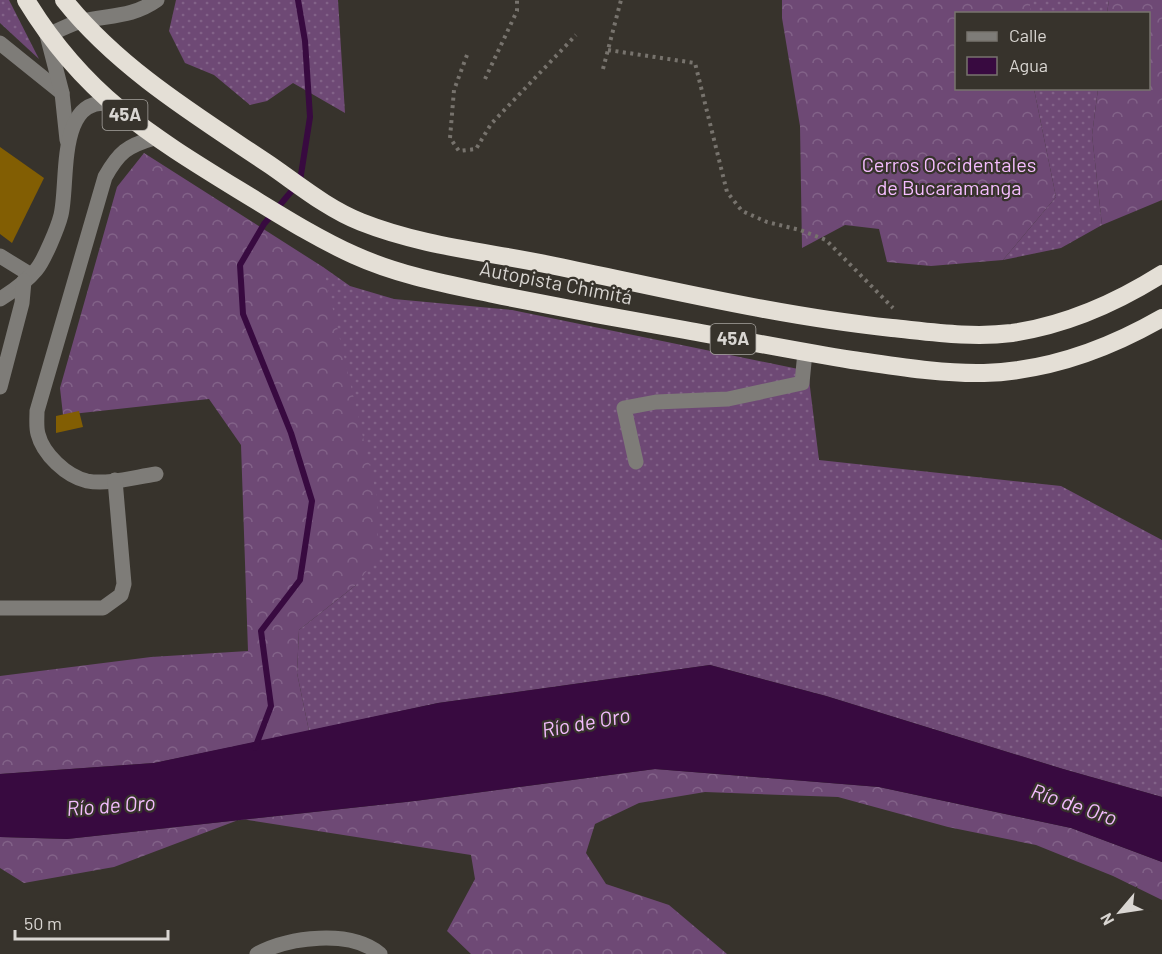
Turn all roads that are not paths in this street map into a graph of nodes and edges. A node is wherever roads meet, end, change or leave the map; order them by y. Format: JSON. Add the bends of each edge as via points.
{"nodes":[{"id":1,"x":26,"y":0,"type":"edge"},
{"id":2,"x":64,"y":0,"type":"edge"},
{"id":3,"x":157,"y":0,"type":"edge"},
{"id":4,"x":81,"y":21,"type":"junction"},
{"id":5,"x":47,"y":35,"type":"junction"},
{"id":6,"x":0,"y":43,"type":"edge"},
{"id":7,"x":62,"y":93,"type":"junction"},
{"id":8,"x":112,"y":104,"type":"junction"},
{"id":9,"x":154,"y":138,"type":"junction"},
{"id":10,"x":68,"y":148,"type":"junction"},
{"id":11,"x":0,"y":256,"type":"edge"},
{"id":12,"x":1162,"y":274,"type":"edge"},
{"id":13,"x":28,"y":278,"type":"junction"},
{"id":14,"x":0,"y":298,"type":"edge"},
{"id":15,"x":1162,"y":318,"type":"edge"},
{"id":16,"x":805,"y":352,"type":"junction"},
{"id":17,"x":0,"y":387,"type":"edge"},
{"id":18,"x":636,"y":462,"type":"dead end"},
{"id":19,"x":156,"y":474,"type":"dead end"},
{"id":20,"x":115,"y":480,"type":"junction"},
{"id":21,"x":1,"y":608,"type":"edge"},
{"id":22,"x":257,"y":954,"type":"edge"},
{"id":23,"x":380,"y":954,"type":"edge"}],
"edges":[{"from":1,"to":5,"type":"highway","name":"Autopista Chimitá","number":"45A"},
{"from":2,"to":4,"type":"highway","name":"Autopista Chimitá","number":"45A"},
{"from":3,"to":4,"type":"street","via":[[123,16]]},
{"from":4,"to":5,"type":"street"},
{"from":4,"to":12,"type":"highway","name":"Autopista Chimitá","number":"45A","via":[[134,70],[321,201],[360,222],[425,243],[520,258],[816,319],[956,335],[1010,333],[1054,324],[1107,306]]},
{"from":5,"to":7,"type":"street"},
{"from":5,"to":8,"type":"highway","name":"Autopista Chimitá","number":"45A"},
{"from":6,"to":7,"type":"street"},
{"from":7,"to":10,"type":"street"},
{"from":8,"to":9,"type":"highway","name":"Autopista Chimitá","number":"45A"},
{"from":8,"to":10,"type":"street","via":[[101,102],[83,112],[72,129]]},
{"from":9,"to":16,"type":"highway","name":"Autopista Chimitá","number":"45A","via":[[307,231],[393,271],[452,286]]},
{"from":9,"to":20,"type":"street","via":[[131,145],[115,159],[105,177],[37,411],[38,434],[47,453],[61,467],[86,481]]},
{"from":10,"to":13,"type":"street","via":[[61,216],[37,269]]},
{"from":11,"to":13,"type":"street"},
{"from":13,"to":14,"type":"street"},
{"from":13,"to":17,"type":"street"},
{"from":15,"to":16,"type":"highway","name":"Autopista Chimitá","number":"45A","via":[[1083,355],[1026,369],[982,373],[919,369]]},
{"from":16,"to":18,"type":"street","via":[[802,383],[728,399],[656,402],[624,408]]},
{"from":19,"to":20,"type":"street"},
{"from":20,"to":21,"type":"street","via":[[124,584],[121,595],[103,608]]},
{"from":22,"to":23,"type":"street","via":[[312,939],[349,938]]}]}
